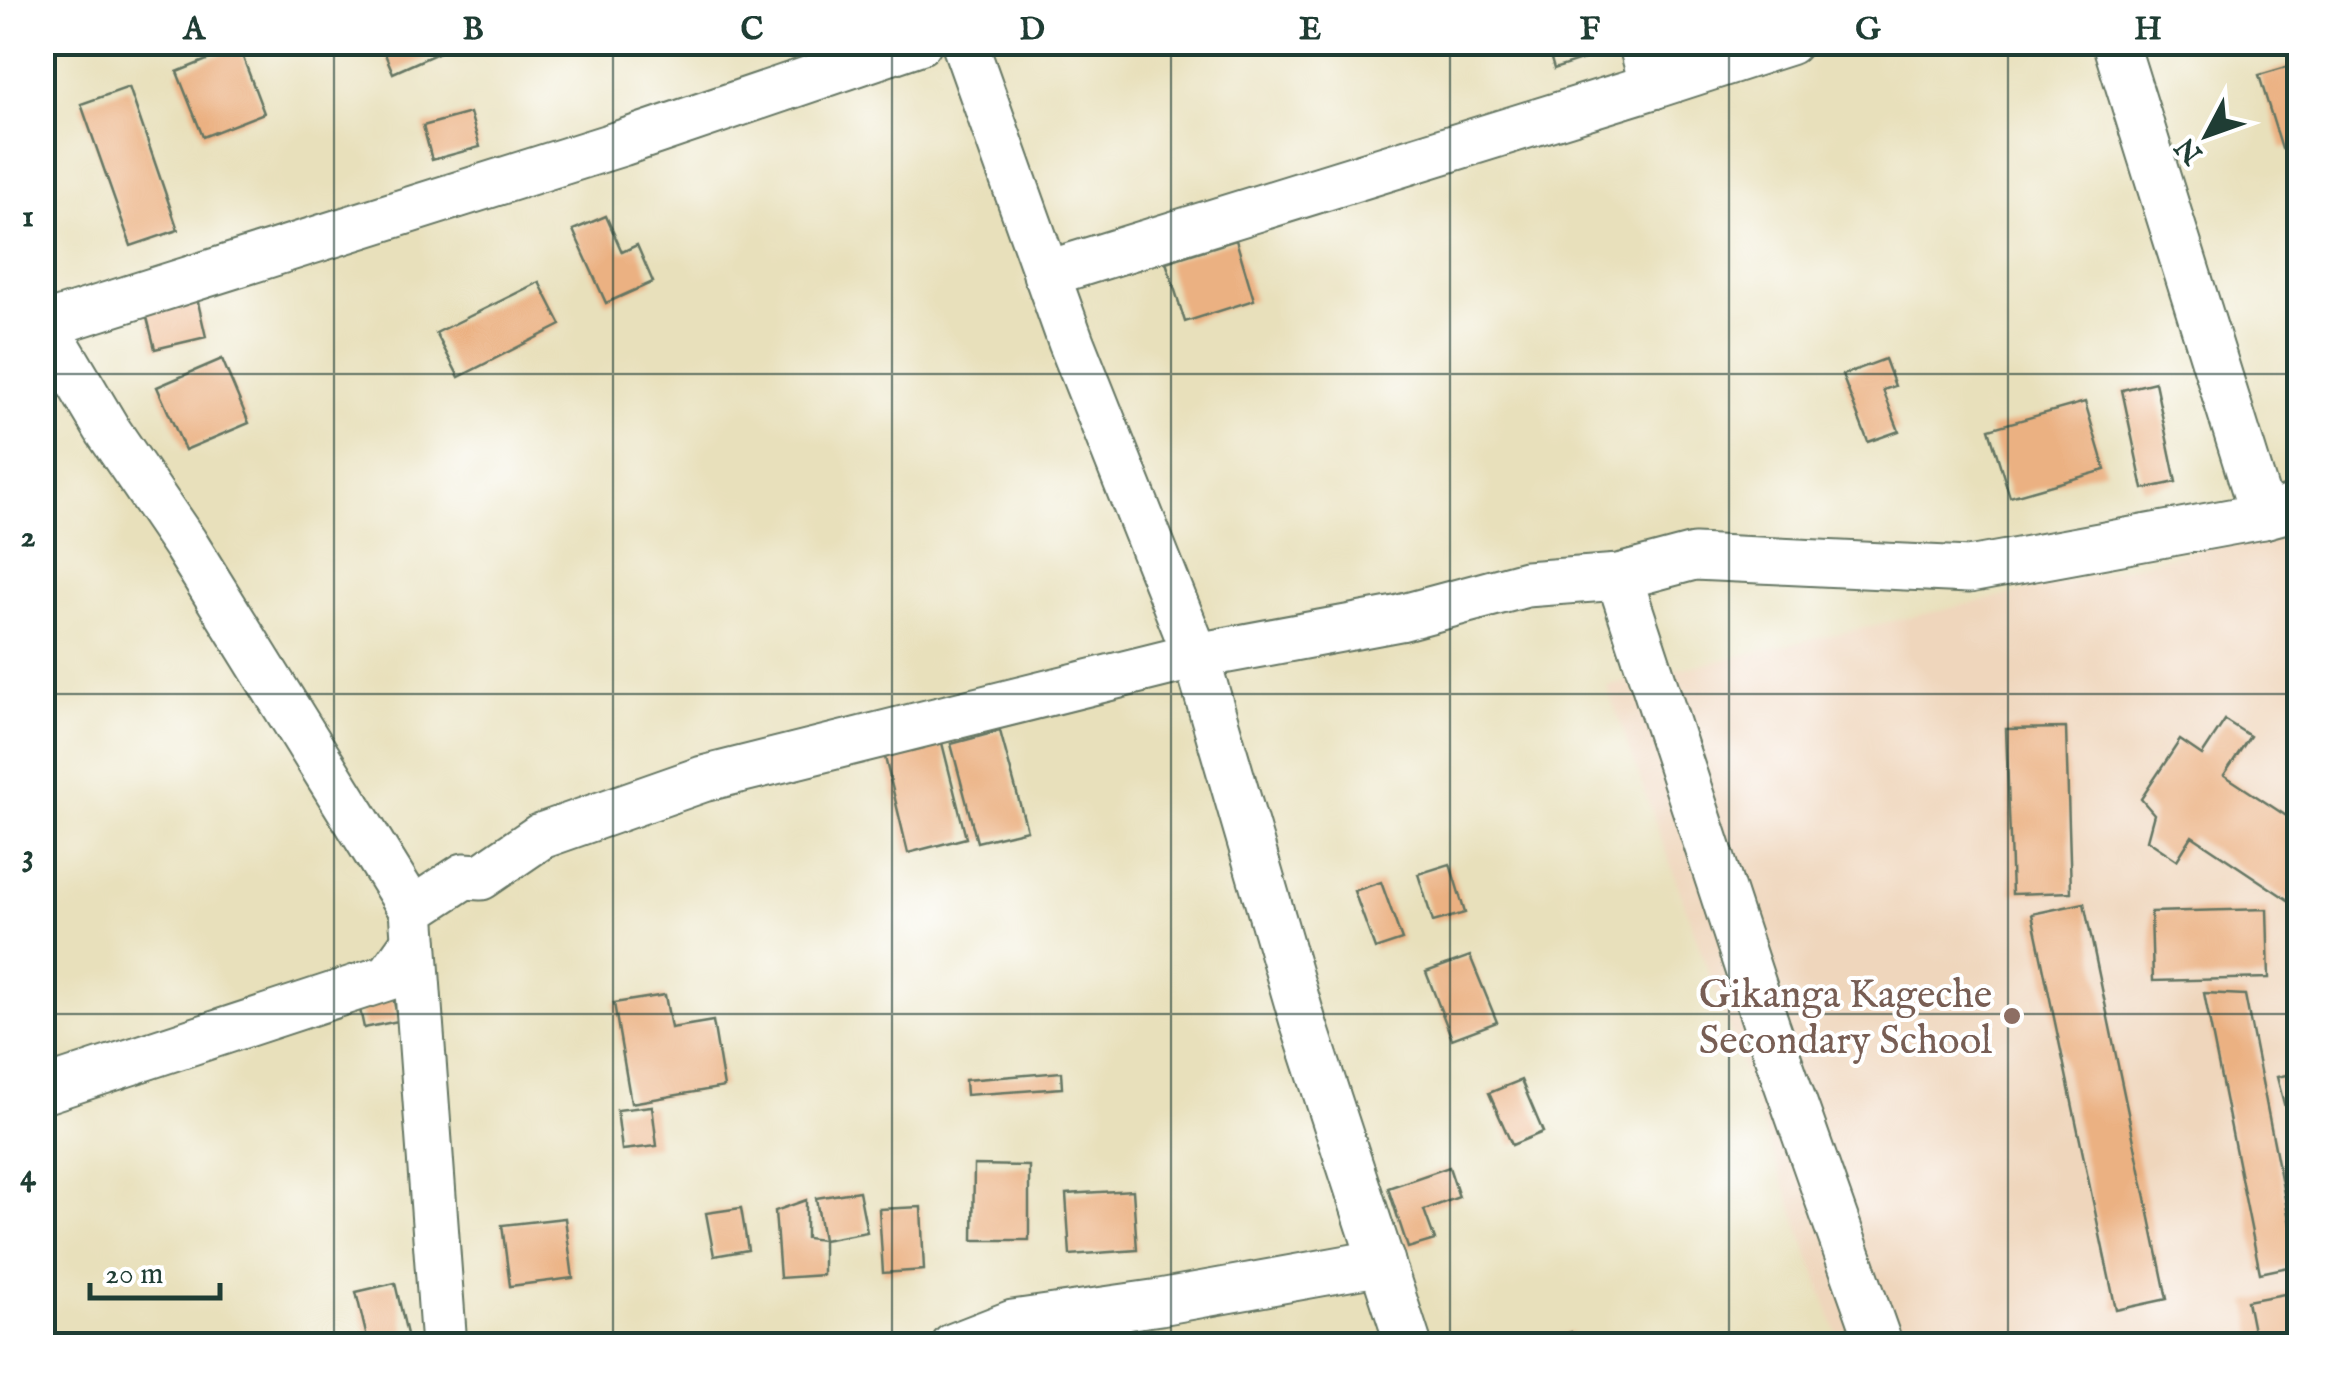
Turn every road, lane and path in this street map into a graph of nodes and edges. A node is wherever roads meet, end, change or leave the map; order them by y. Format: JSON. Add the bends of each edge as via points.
{"nodes":[{"id":1,"x":919,"y":42,"type":"edge"},
{"id":2,"x":964,"y":42,"type":"edge"},
{"id":3,"x":1641,"y":42,"type":"edge"},
{"id":4,"x":1789,"y":42,"type":"edge"},
{"id":5,"x":2115,"y":42,"type":"edge"},
{"id":6,"x":1654,"y":86,"type":"junction"},
{"id":7,"x":1046,"y":274,"type":"junction"},
{"id":8,"x":44,"y":322,"type":"edge"},
{"id":9,"x":2281,"y":511,"type":"edge"},
{"id":10,"x":1619,"y":577,"type":"junction"},
{"id":11,"x":1196,"y":656,"type":"junction"},
{"id":12,"x":413,"y":926,"type":"junction"},
{"id":13,"x":42,"y":1091,"type":"edge"},
{"id":14,"x":1382,"y":1262,"type":"junction"},
{"id":15,"x":444,"y":1346,"type":"edge"},
{"id":16,"x":954,"y":1346,"type":"edge"},
{"id":17,"x":1410,"y":1346,"type":"edge"},
{"id":18,"x":1880,"y":1346,"type":"edge"}],
"edges":[{"from":1,"to":8,"type":"street","via":[[622,144]]},
{"from":2,"to":7,"type":"street"},
{"from":3,"to":6,"type":"street"},
{"from":4,"to":6,"type":"street"},
{"from":5,"to":9,"type":"street"},
{"from":6,"to":7,"type":"street"},
{"from":7,"to":11,"type":"street"},
{"from":8,"to":12,"type":"street"},
{"from":9,"to":10,"type":"street","via":[[1969,570],[1694,557]]},
{"from":10,"to":11,"type":"street","via":[[1526,584],[1400,618]]},
{"from":10,"to":18,"type":"street"},
{"from":11,"to":12,"type":"street","via":[[703,780],[541,836],[481,877],[464,876]]},
{"from":11,"to":14,"type":"street","via":[[1297,1004]]},
{"from":12,"to":13,"type":"street","via":[[389,977]]},
{"from":12,"to":15,"type":"street"},
{"from":14,"to":16,"type":"street","via":[[1013,1323]]},
{"from":14,"to":17,"type":"street"}]}
